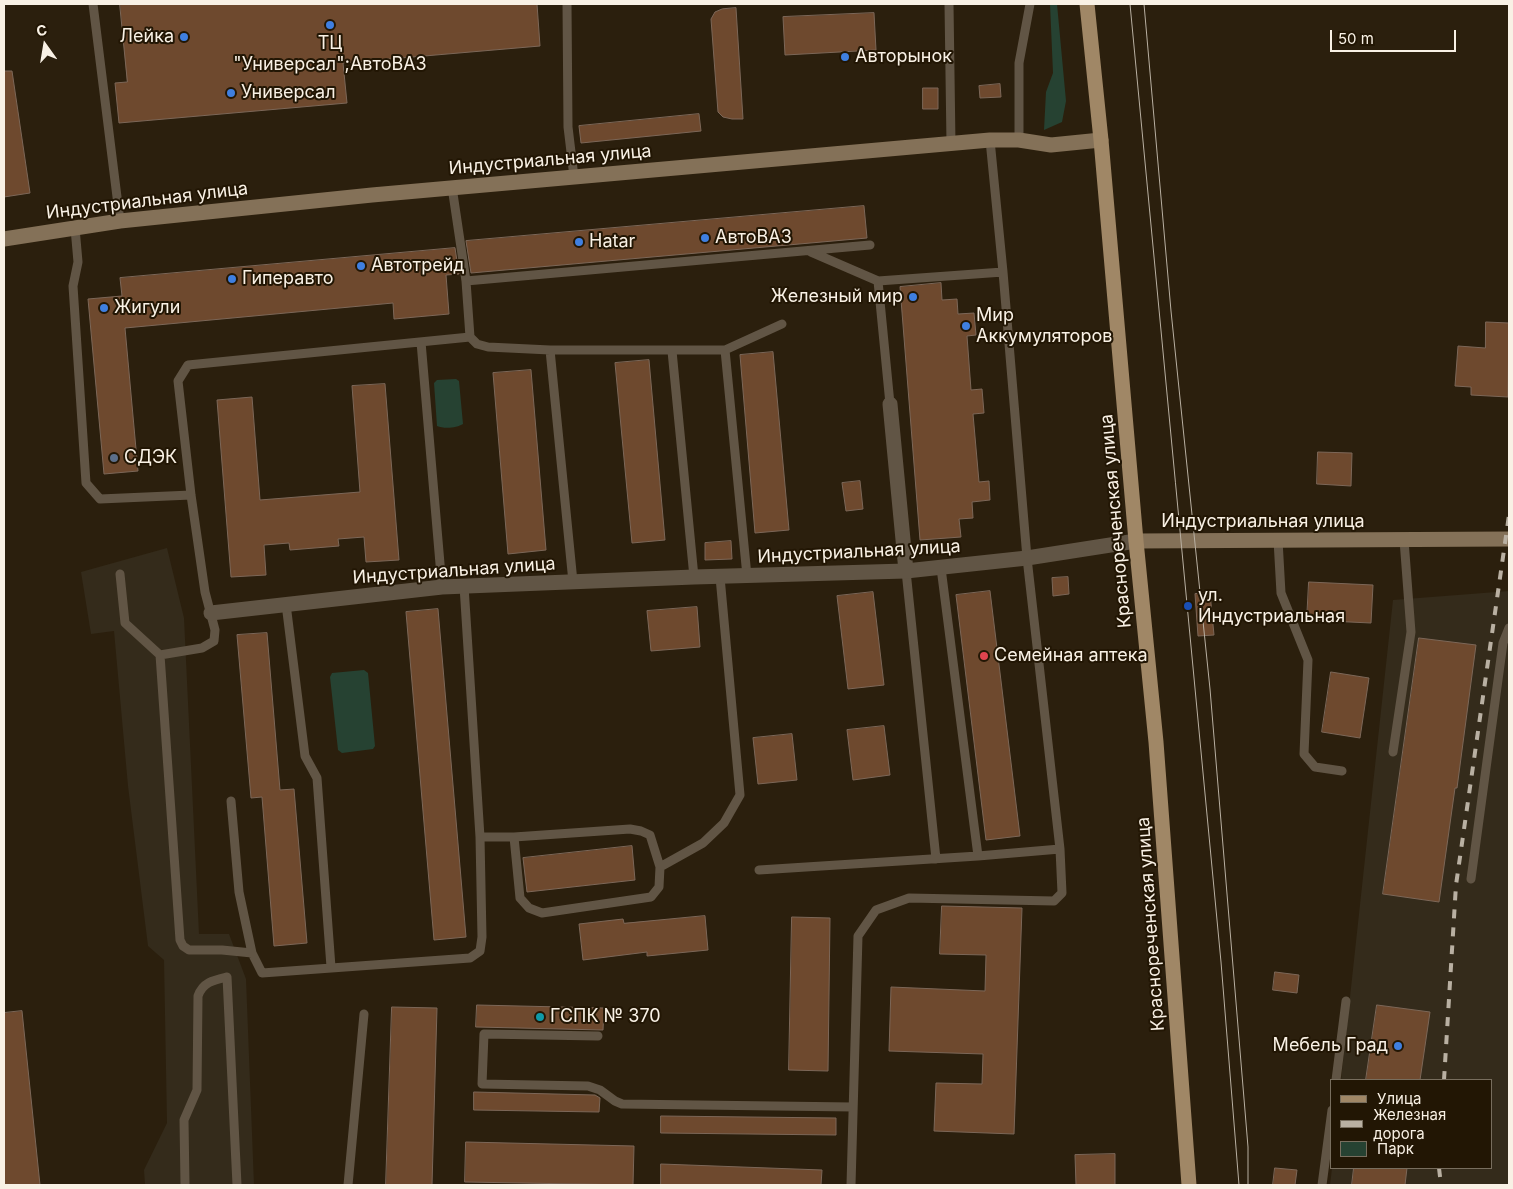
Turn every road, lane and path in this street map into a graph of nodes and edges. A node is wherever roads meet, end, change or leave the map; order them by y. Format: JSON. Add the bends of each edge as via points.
{"nodes":[{"id":1,"x":93,"y":4,"type":"edge"},
{"id":2,"x":567,"y":4,"type":"edge"},
{"id":3,"x":949,"y":4,"type":"edge"},
{"id":4,"x":1030,"y":4,"type":"edge"},
{"id":5,"x":1087,"y":4,"type":"edge"},
{"id":6,"x":990,"y":140,"type":"junction"},
{"id":7,"x":1019,"y":140,"type":"junction"},
{"id":8,"x":1102,"y":140,"type":"junction"},
{"id":9,"x":951,"y":144,"type":"junction"},
{"id":10,"x":574,"y":177,"type":"junction"},
{"id":11,"x":452,"y":187,"type":"junction"},
{"id":12,"x":120,"y":221,"type":"junction"},
{"id":13,"x":75,"y":228,"type":"junction"},
{"id":14,"x":4,"y":239,"type":"edge"},
{"id":15,"x":870,"y":245,"type":"dead end"},
{"id":16,"x":808,"y":251,"type":"junction"},
{"id":17,"x":1003,"y":272,"type":"junction"},
{"id":18,"x":878,"y":280,"type":"junction"},
{"id":19,"x":466,"y":281,"type":"junction"},
{"id":20,"x":782,"y":324,"type":"dead end"},
{"id":21,"x":470,"y":337,"type":"junction"},
{"id":22,"x":421,"y":342,"type":"junction"},
{"id":23,"x":550,"y":350,"type":"junction"},
{"id":24,"x":725,"y":350,"type":"junction"},
{"id":25,"x":672,"y":351,"type":"junction"},
{"id":26,"x":890,"y":404,"type":"joint"},
{"id":27,"x":191,"y":496,"type":"junction"},
{"id":28,"x":1509,"y":539,"type":"edge"},
{"id":29,"x":1278,"y":540,"type":"junction"},
{"id":30,"x":1404,"y":540,"type":"junction"},
{"id":31,"x":1136,"y":541,"type":"junction"},
{"id":32,"x":1028,"y":558,"type":"junction"},
{"id":33,"x":941,"y":568,"type":"junction"},
{"id":34,"x":906,"y":571,"type":"junction"},
{"id":35,"x":120,"y":574,"type":"dead end"},
{"id":36,"x":747,"y":576,"type":"junction"},
{"id":37,"x":694,"y":577,"type":"junction"},
{"id":38,"x":720,"y":577,"type":"junction"},
{"id":39,"x":572,"y":582,"type":"junction"},
{"id":40,"x":464,"y":586,"type":"junction"},
{"id":41,"x":442,"y":587,"type":"junction"},
{"id":42,"x":286,"y":604,"type":"junction"},
{"id":43,"x":211,"y":613,"type":"junction"},
{"id":44,"x":1509,"y":628,"type":"edge"},
{"id":45,"x":160,"y":655,"type":"junction"},
{"id":46,"x":1393,"y":752,"type":"dead end"},
{"id":47,"x":1342,"y":771,"type":"dead end"},
{"id":48,"x":232,"y":801,"type":"dead end"},
{"id":49,"x":480,"y":837,"type":"junction"},
{"id":50,"x":514,"y":837,"type":"junction"},
{"id":51,"x":1060,"y":849,"type":"junction"},
{"id":52,"x":978,"y":856,"type":"junction"},
{"id":53,"x":936,"y":859,"type":"junction"},
{"id":54,"x":660,"y":867,"type":"junction"},
{"id":55,"x":759,"y":870,"type":"dead end"},
{"id":56,"x":1471,"y":879,"type":"dead end"},
{"id":57,"x":252,"y":953,"type":"junction"},
{"id":58,"x":332,"y":966,"type":"junction"},
{"id":59,"x":1346,"y":1001,"type":"dead end"},
{"id":60,"x":364,"y":1014,"type":"dead end"},
{"id":61,"x":598,"y":1036,"type":"dead end"},
{"id":62,"x":1336,"y":1079,"type":"edge"},
{"id":63,"x":853,"y":1107,"type":"junction"},
{"id":64,"x":1330,"y":1125,"type":"edge"},
{"id":65,"x":185,"y":1185,"type":"edge"},
{"id":66,"x":237,"y":1185,"type":"edge"},
{"id":67,"x":348,"y":1185,"type":"edge"},
{"id":68,"x":851,"y":1185,"type":"edge"},
{"id":69,"x":1189,"y":1185,"type":"edge"},
{"id":70,"x":1322,"y":1185,"type":"edge"}],
"edges":[{"from":1,"to":12,"type":"lane"},
{"from":2,"to":10,"type":"lane","via":[[568,127]]},
{"from":3,"to":9,"type":"lane"},
{"from":4,"to":7,"type":"lane","via":[[1019,63]]},
{"from":5,"to":8,"type":"main road","name":"Краснореченская улица"},
{"from":6,"to":7,"type":"main road","name":"Индустриальная улица"},
{"from":6,"to":9,"type":"main road","name":"Индустриальная улица"},
{"from":6,"to":17,"type":"lane"},
{"from":7,"to":8,"type":"main road","name":"Индустриальная улица","via":[[1051,145]]},
{"from":8,"to":31,"type":"main road","name":"Краснореченская улица"},
{"from":9,"to":10,"type":"main road","name":"Индустриальная улица"},
{"from":10,"to":11,"type":"main road","name":"Индустриальная улица"},
{"from":11,"to":12,"type":"main road","name":"Индустриальная улица"},
{"from":11,"to":19,"type":"lane"},
{"from":12,"to":13,"type":"main road","name":"Индустриальная улица"},
{"from":13,"to":14,"type":"main road","name":"Индустриальная улица"},
{"from":13,"to":27,"type":"lane","via":[[78,262],[73,286],[86,484],[100,499]]},
{"from":15,"to":16,"type":"lane"},
{"from":16,"to":18,"type":"lane"},
{"from":16,"to":19,"type":"lane"},
{"from":17,"to":18,"type":"lane"},
{"from":17,"to":32,"type":"lane"},
{"from":18,"to":26,"type":"lane"},
{"from":19,"to":21,"type":"lane"},
{"from":20,"to":24,"type":"lane"},
{"from":21,"to":22,"type":"lane"},
{"from":21,"to":23,"type":"lane","via":[[488,348]]},
{"from":22,"to":27,"type":"lane","via":[[188,365],[178,382]]},
{"from":22,"to":41,"type":"lane"},
{"from":23,"to":25,"type":"lane"},
{"from":23,"to":39,"type":"lane"},
{"from":24,"to":25,"type":"lane"},
{"from":24,"to":36,"type":"lane"},
{"from":25,"to":37,"type":"lane"},
{"from":26,"to":34,"type":"street"},
{"from":27,"to":43,"type":"lane"},
{"from":28,"to":30,"type":"main road","name":"Индустриальная улица"},
{"from":29,"to":30,"type":"main road","name":"Индустриальная улица"},
{"from":29,"to":31,"type":"main road","name":"Индустриальная улица"},
{"from":29,"to":47,"type":"lane","via":[[1281,593],[1308,660],[1304,754],[1315,767]]},
{"from":30,"to":46,"type":"lane","via":[[1411,632]]},
{"from":31,"to":32,"type":"street","name":"Индустриальная улица"},
{"from":31,"to":69,"type":"main road","name":"Краснореченская улица","via":[[1156,742]]},
{"from":32,"to":33,"type":"street","name":"Индустриальная улица"},
{"from":32,"to":51,"type":"lane"},
{"from":33,"to":34,"type":"street","name":"Индустриальная улица"},
{"from":33,"to":52,"type":"lane"},
{"from":34,"to":36,"type":"street","name":"Индустриальная улица"},
{"from":34,"to":53,"type":"lane"},
{"from":35,"to":45,"type":"lane","via":[[125,623]]},
{"from":36,"to":38,"type":"street","name":"Индустриальная улица"},
{"from":37,"to":38,"type":"street","name":"Индустриальная улица"},
{"from":37,"to":39,"type":"street","name":"Индустриальная улица"},
{"from":38,"to":54,"type":"lane","via":[[740,796],[724,823],[704,843]]},
{"from":39,"to":40,"type":"street","name":"Индустриальная улица"},
{"from":40,"to":41,"type":"street","name":"Индустриальная улица"},
{"from":40,"to":49,"type":"lane"},
{"from":41,"to":42,"type":"street","name":"Индустриальная улица"},
{"from":42,"to":43,"type":"street","name":"Индустриальная улица"},
{"from":42,"to":58,"type":"lane","via":[[305,756],[317,778]]},
{"from":43,"to":45,"type":"lane","via":[[214,641],[202,648]]},
{"from":44,"to":56,"type":"lane","via":[[1503,643]]},
{"from":45,"to":57,"type":"lane","via":[[180,940],[189,950]]},
{"from":48,"to":57,"type":"lane","via":[[239,892]]},
{"from":49,"to":50,"type":"lane"},
{"from":49,"to":58,"type":"lane","via":[[480,951],[470,958]]},
{"from":50,"to":54,"type":"lane","via":[[630,829],[641,831],[650,835]]},
{"from":50,"to":54,"type":"lane","via":[[520,898],[529,908],[542,913],[650,897],[659,887]]},
{"from":51,"to":52,"type":"lane"},
{"from":51,"to":63,"type":"lane","via":[[1062,893],[1054,902],[909,898],[876,910],[858,936]]},
{"from":52,"to":53,"type":"lane"},
{"from":53,"to":55,"type":"lane"},
{"from":57,"to":58,"type":"lane","via":[[262,973]]},
{"from":59,"to":62,"type":"lane"},
{"from":60,"to":67,"type":"lane"},
{"from":61,"to":63,"type":"lane","via":[[484,1034],[482,1084],[588,1086],[622,1104]]},
{"from":63,"to":68,"type":"lane"},
{"from":64,"to":70,"type":"lane"},
{"from":65,"to":66,"type":"lane","via":[[184,1120],[197,1090],[198,996],[205,984],[227,977]]}]}
